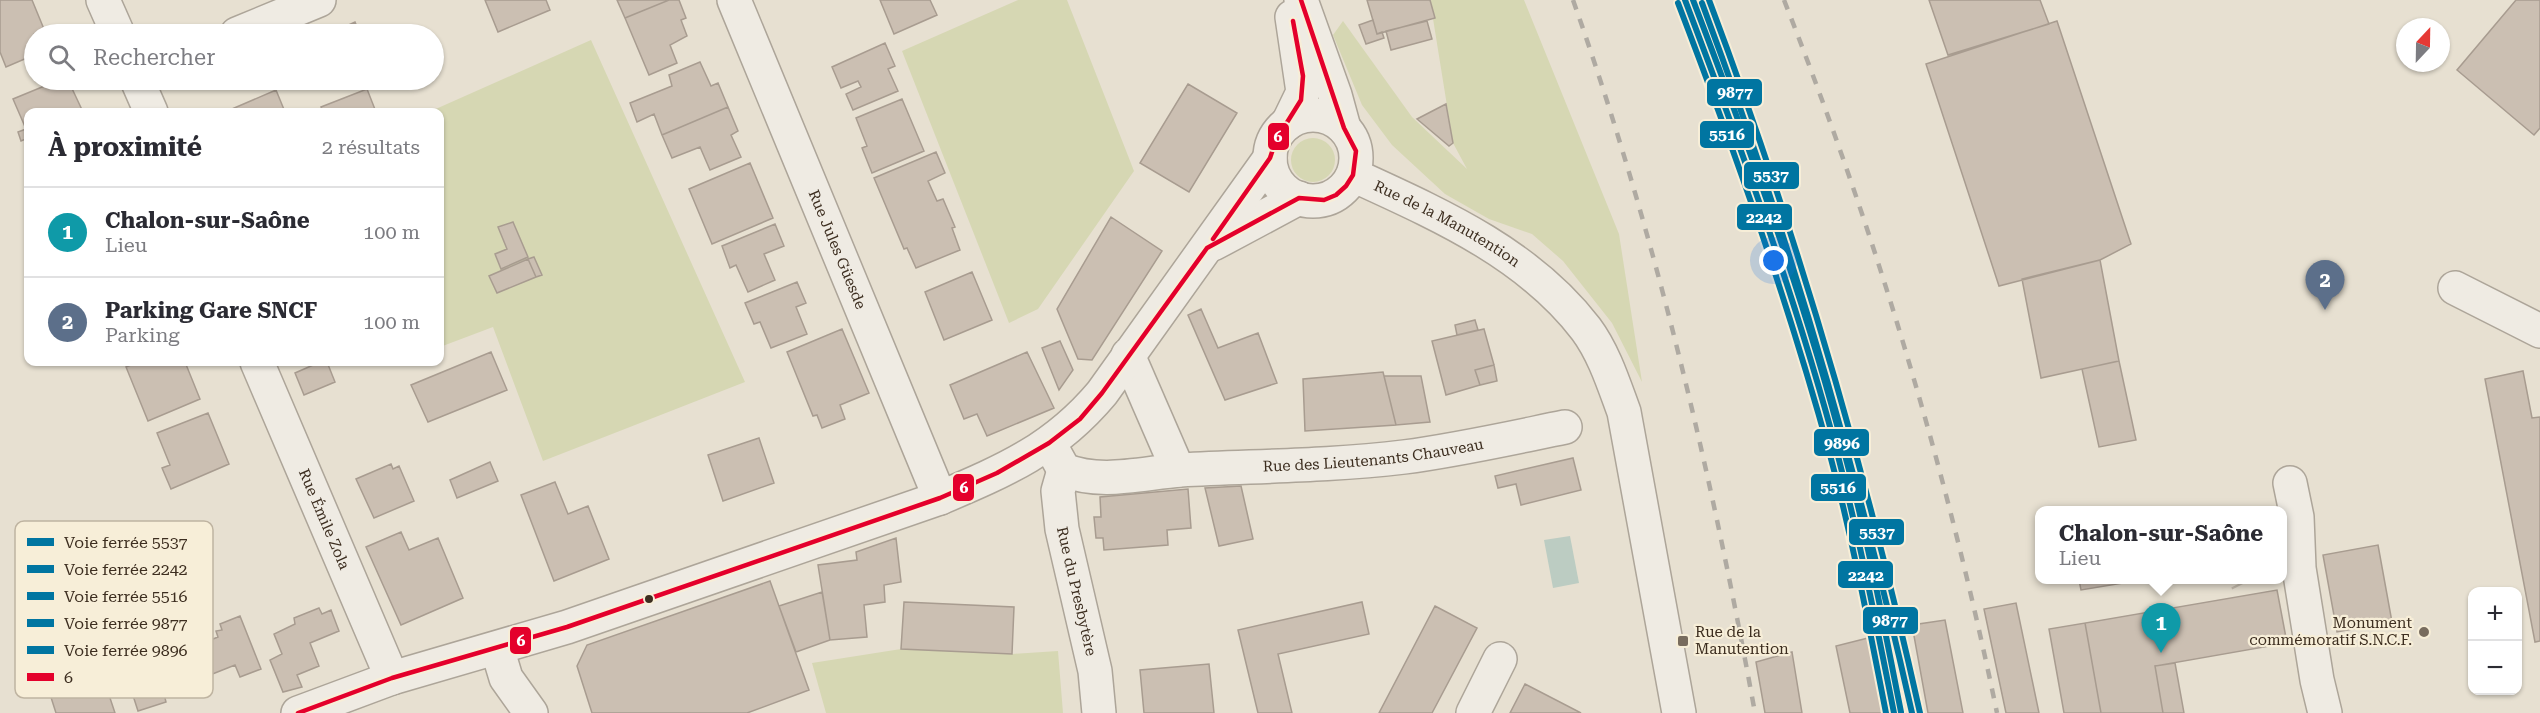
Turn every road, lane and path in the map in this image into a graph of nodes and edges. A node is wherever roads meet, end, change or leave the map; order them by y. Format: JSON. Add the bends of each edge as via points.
{"nodes":[{"id":1,"x":103,"y":0,"type":"edge"},
{"id":2,"x":319,"y":0,"type":"edge"},
{"id":3,"x":734,"y":0,"type":"edge"},
{"id":4,"x":1289,"y":0,"type":"edge"},
{"id":5,"x":1301,"y":0,"type":"edge"},
{"id":6,"x":114,"y":24,"type":"edge"},
{"id":7,"x":261,"y":24,"type":"edge"},
{"id":8,"x":141,"y":90,"type":"edge"},
{"id":9,"x":149,"y":108,"type":"edge"},
{"id":10,"x":1288,"y":123,"type":"junction"},
{"id":11,"x":1344,"y":128,"type":"junction"},
{"id":12,"x":1270,"y":158,"type":"junction"},
{"id":13,"x":1353,"y":175,"type":"junction"},
{"id":14,"x":1299,"y":198,"type":"junction"},
{"id":15,"x":1207,"y":248,"type":"junction"},
{"id":16,"x":2455,"y":288,"type":"dead end"},
{"id":17,"x":2540,"y":331,"type":"edge"},
{"id":18,"x":1128,"y":355,"type":"junction"},
{"id":19,"x":259,"y":366,"type":"edge"},
{"id":20,"x":1565,"y":428,"type":"dead end"},
{"id":21,"x":1056,"y":456,"type":"junction"},
{"id":22,"x":1178,"y":470,"type":"junction"},
{"id":23,"x":2290,"y":483,"type":"dead end"},
{"id":24,"x":940,"y":498,"type":"junction"},
{"id":25,"x":2283,"y":584,"type":"edge"},
{"id":26,"x":2294,"y":642,"type":"dead end"},
{"id":27,"x":497,"y":648,"type":"junction"},
{"id":28,"x":392,"y":678,"type":"junction"},
{"id":29,"x":298,"y":713,"type":"edge"},
{"id":30,"x":531,"y":713,"type":"edge"},
{"id":31,"x":1099,"y":713,"type":"edge"},
{"id":32,"x":1473,"y":713,"type":"edge"},
{"id":33,"x":1492,"y":713,"type":"edge"},
{"id":34,"x":1679,"y":713,"type":"edge"},
{"id":35,"x":2325,"y":713,"type":"edge"}],
"edges":[{"from":1,"to":6,"type":"street"},
{"from":2,"to":7,"type":"street"},
{"from":3,"to":24,"type":"street","name":"Rue Jules Güesde"},
{"from":4,"to":10,"type":"street","via":[[1303,92]]},
{"from":5,"to":11,"type":"street"},
{"from":8,"to":9,"type":"street"},
{"from":10,"to":11,"type":"street","via":[[1311,114],[1329,118]]},
{"from":10,"to":12,"type":"street","via":[[1278,132]]},
{"from":11,"to":13,"type":"street","via":[[1356,151]]},
{"from":12,"to":14,"type":"street","via":[[1278,182]]},
{"from":12,"to":15,"type":"street"},
{"from":13,"to":14,"type":"street","via":[[1336,195],[1324,200]]},
{"from":13,"to":34,"type":"street","name":"Rue de la Manutention","via":[[1480,237],[1555,294],[1587,331],[1610,373],[1624,412]]},
{"from":14,"to":15,"type":"street"},
{"from":15,"to":18,"type":"street"},
{"from":16,"to":17,"type":"street"},
{"from":18,"to":21,"type":"street"},
{"from":18,"to":22,"type":"street"},
{"from":19,"to":28,"type":"street","name":"Rue Émile Zola"},
{"from":20,"to":22,"type":"street","name":"Rue des Lieutenants Chauveau","via":[[1403,457]]},
{"from":21,"to":22,"type":"street","name":"Rue des Lieutenants Chauveau","via":[[1086,477]]},
{"from":21,"to":24,"type":"street","via":[[997,473]]},
{"from":21,"to":31,"type":"street","name":"Rue du Presbytère","via":[[1062,529],[1095,671]]},
{"from":23,"to":35,"type":"street","via":[[2297,517],[2298,568]]},
{"from":24,"to":27,"type":"street"},
{"from":25,"to":26,"type":"street"},
{"from":27,"to":28,"type":"street"},
{"from":27,"to":30,"type":"street","via":[[506,678]]},
{"from":28,"to":29,"type":"street"},
{"from":32,"to":33,"type":"street","via":[[1496,670]]}]}
